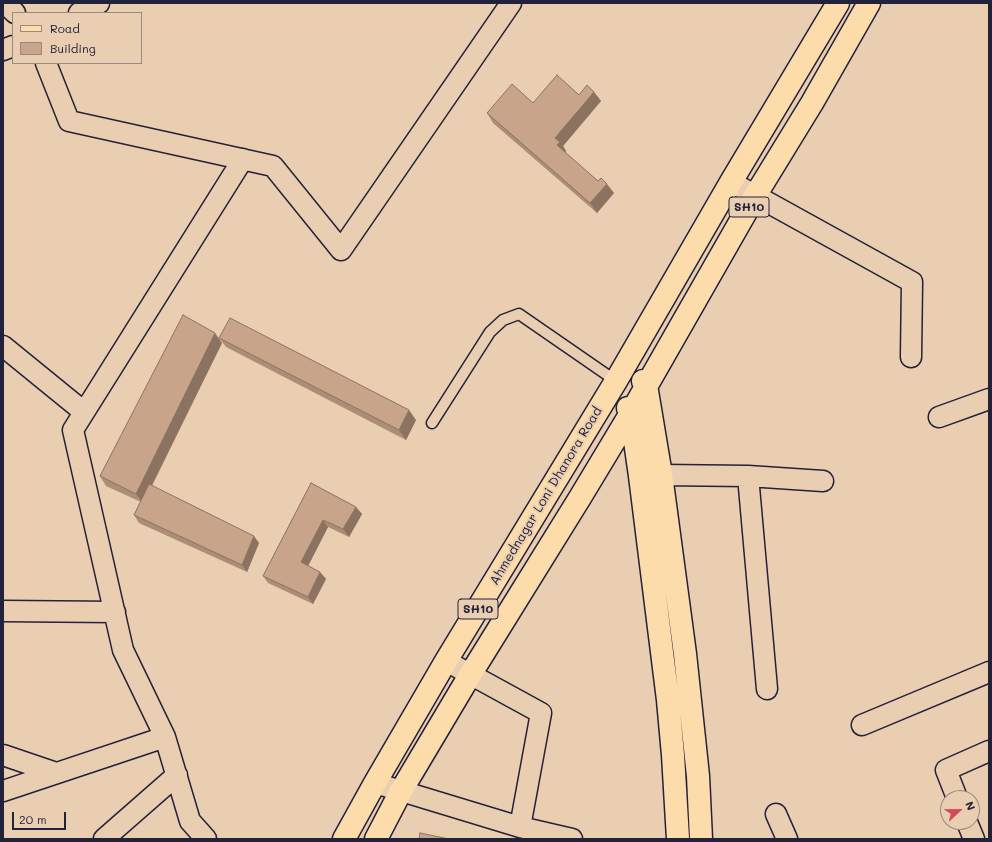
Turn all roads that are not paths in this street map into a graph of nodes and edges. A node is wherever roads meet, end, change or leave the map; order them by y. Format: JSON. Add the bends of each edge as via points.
{"nodes":[{"id":1,"x":5,"y":3,"type":"edge"},
{"id":2,"x":99,"y":3,"type":"edge"},
{"id":3,"x":512,"y":3,"type":"edge"},
{"id":4,"x":838,"y":3,"type":"edge"},
{"id":5,"x":869,"y":3,"type":"edge"},
{"id":6,"x":13,"y":12,"type":"edge"},
{"id":7,"x":81,"y":12,"type":"edge"},
{"id":8,"x":46,"y":64,"type":"edge"},
{"id":9,"x":243,"y":159,"type":"junction"},
{"id":10,"x":731,"y":182,"type":"junction"},
{"id":11,"x":755,"y":196,"type":"junction"},
{"id":12,"x":3,"y":346,"type":"edge"},
{"id":13,"x":911,"y":357,"type":"dead end"},
{"id":14,"x":628,"y":361,"type":"junction"},
{"id":15,"x":616,"y":381,"type":"junction"},
{"id":16,"x":646,"y":385,"type":"junction"},
{"id":17,"x":989,"y":399,"type":"edge"},
{"id":18,"x":84,"y":412,"type":"junction"},
{"id":19,"x":631,"y":412,"type":"junction"},
{"id":20,"x":938,"y":417,"type":"dead end"},
{"id":21,"x":432,"y":423,"type":"dead end"},
{"id":22,"x":661,"y":475,"type":"junction"},
{"id":23,"x":640,"y":476,"type":"junction"},
{"id":24,"x":748,"y":476,"type":"junction"},
{"id":25,"x":823,"y":481,"type":"dead end"},
{"id":26,"x":3,"y":611,"type":"edge"},
{"id":27,"x":115,"y":612,"type":"junction"},
{"id":28,"x":446,"y":661,"type":"junction"},
{"id":29,"x":989,"y":672,"type":"edge"},
{"id":30,"x":470,"y":675,"type":"junction"},
{"id":31,"x":767,"y":689,"type":"dead end"},
{"id":32,"x":862,"y":725,"type":"dead end"},
{"id":33,"x":165,"y":737,"type":"junction"},
{"id":34,"x":989,"y":751,"type":"edge"},
{"id":35,"x":3,"y":755,"type":"edge"},
{"id":36,"x":56,"y":773,"type":"junction"},
{"id":37,"x":176,"y":775,"type":"junction"},
{"id":38,"x":375,"y":783,"type":"junction"},
{"id":39,"x":954,"y":790,"type":"edge"},
{"id":40,"x":3,"y":791,"type":"edge"},
{"id":41,"x":402,"y":791,"type":"junction"},
{"id":42,"x":776,"y":814,"type":"dead end"},
{"id":43,"x":520,"y":827,"type":"junction"},
{"id":44,"x":104,"y":839,"type":"edge"},
{"id":45,"x":206,"y":839,"type":"edge"},
{"id":46,"x":344,"y":839,"type":"edge"},
{"id":47,"x":376,"y":839,"type":"edge"},
{"id":48,"x":572,"y":839,"type":"edge"},
{"id":49,"x":678,"y":839,"type":"edge"},
{"id":50,"x":701,"y":839,"type":"edge"},
{"id":51,"x":788,"y":839,"type":"edge"}],
"edges":[{"from":1,"to":6,"type":"street"},
{"from":2,"to":7,"type":"street"},
{"from":3,"to":9,"type":"street","via":[[341,250],[273,166]]},
{"from":4,"to":10,"type":"main road","name":"Ahmednagar Loni Dhanora Road","number":"SH10"},
{"from":5,"to":11,"type":"main road","number":"SH10"},
{"from":8,"to":9,"type":"street","via":[[69,121]]},
{"from":9,"to":18,"type":"street"},
{"from":10,"to":11,"type":"street"},
{"from":10,"to":14,"type":"main road","name":"Ahmednagar Loni Dhanora Road","number":"SH10"},
{"from":11,"to":13,"type":"street","via":[[912,282]]},
{"from":11,"to":16,"type":"main road","number":"SH10"},
{"from":12,"to":18,"type":"street"},
{"from":14,"to":15,"type":"main road","name":"Ahmednagar Loni Dhanora Road","number":"SH10"},
{"from":14,"to":16,"type":"main road"},
{"from":15,"to":19,"type":"main road"},
{"from":15,"to":21,"type":"lane","via":[[519,314],[503,320],[490,332]]},
{"from":15,"to":28,"type":"main road","name":"Ahmednagar Loni Dhanora Road","number":"SH10"},
{"from":16,"to":19,"type":"main road","number":"SH10"},
{"from":16,"to":22,"type":"main road"},
{"from":17,"to":20,"type":"street"},
{"from":18,"to":27,"type":"street","via":[[73,430]]},
{"from":19,"to":23,"type":"main road"},
{"from":19,"to":30,"type":"main road","number":"SH10"},
{"from":22,"to":23,"type":"street"},
{"from":22,"to":24,"type":"street"},
{"from":22,"to":50,"type":"main road","via":[[686,661]]},
{"from":23,"to":49,"type":"main road","via":[[668,700]]},
{"from":24,"to":25,"type":"street"},
{"from":24,"to":31,"type":"street"},
{"from":26,"to":27,"type":"street"},
{"from":27,"to":33,"type":"street","via":[[124,650]]},
{"from":28,"to":30,"type":"street"},
{"from":28,"to":38,"type":"main road","name":"Ahmednagar Loni Dhanora Road","number":"SH10"},
{"from":29,"to":32,"type":"street"},
{"from":30,"to":41,"type":"main road","number":"SH10"},
{"from":30,"to":43,"type":"street","via":[[541,713]]},
{"from":33,"to":36,"type":"street"},
{"from":33,"to":37,"type":"street"},
{"from":34,"to":39,"type":"street","via":[[946,770]]},
{"from":35,"to":36,"type":"street"},
{"from":36,"to":40,"type":"street"},
{"from":37,"to":44,"type":"street"},
{"from":37,"to":45,"type":"street","via":[[190,821]]},
{"from":38,"to":41,"type":"street"},
{"from":38,"to":46,"type":"main road","name":"Ahmednagar Loni Dhanora Road","number":"SH10"},
{"from":41,"to":43,"type":"street"},
{"from":41,"to":47,"type":"main road","number":"SH10"},
{"from":42,"to":51,"type":"street"},
{"from":43,"to":48,"type":"street"}]}
